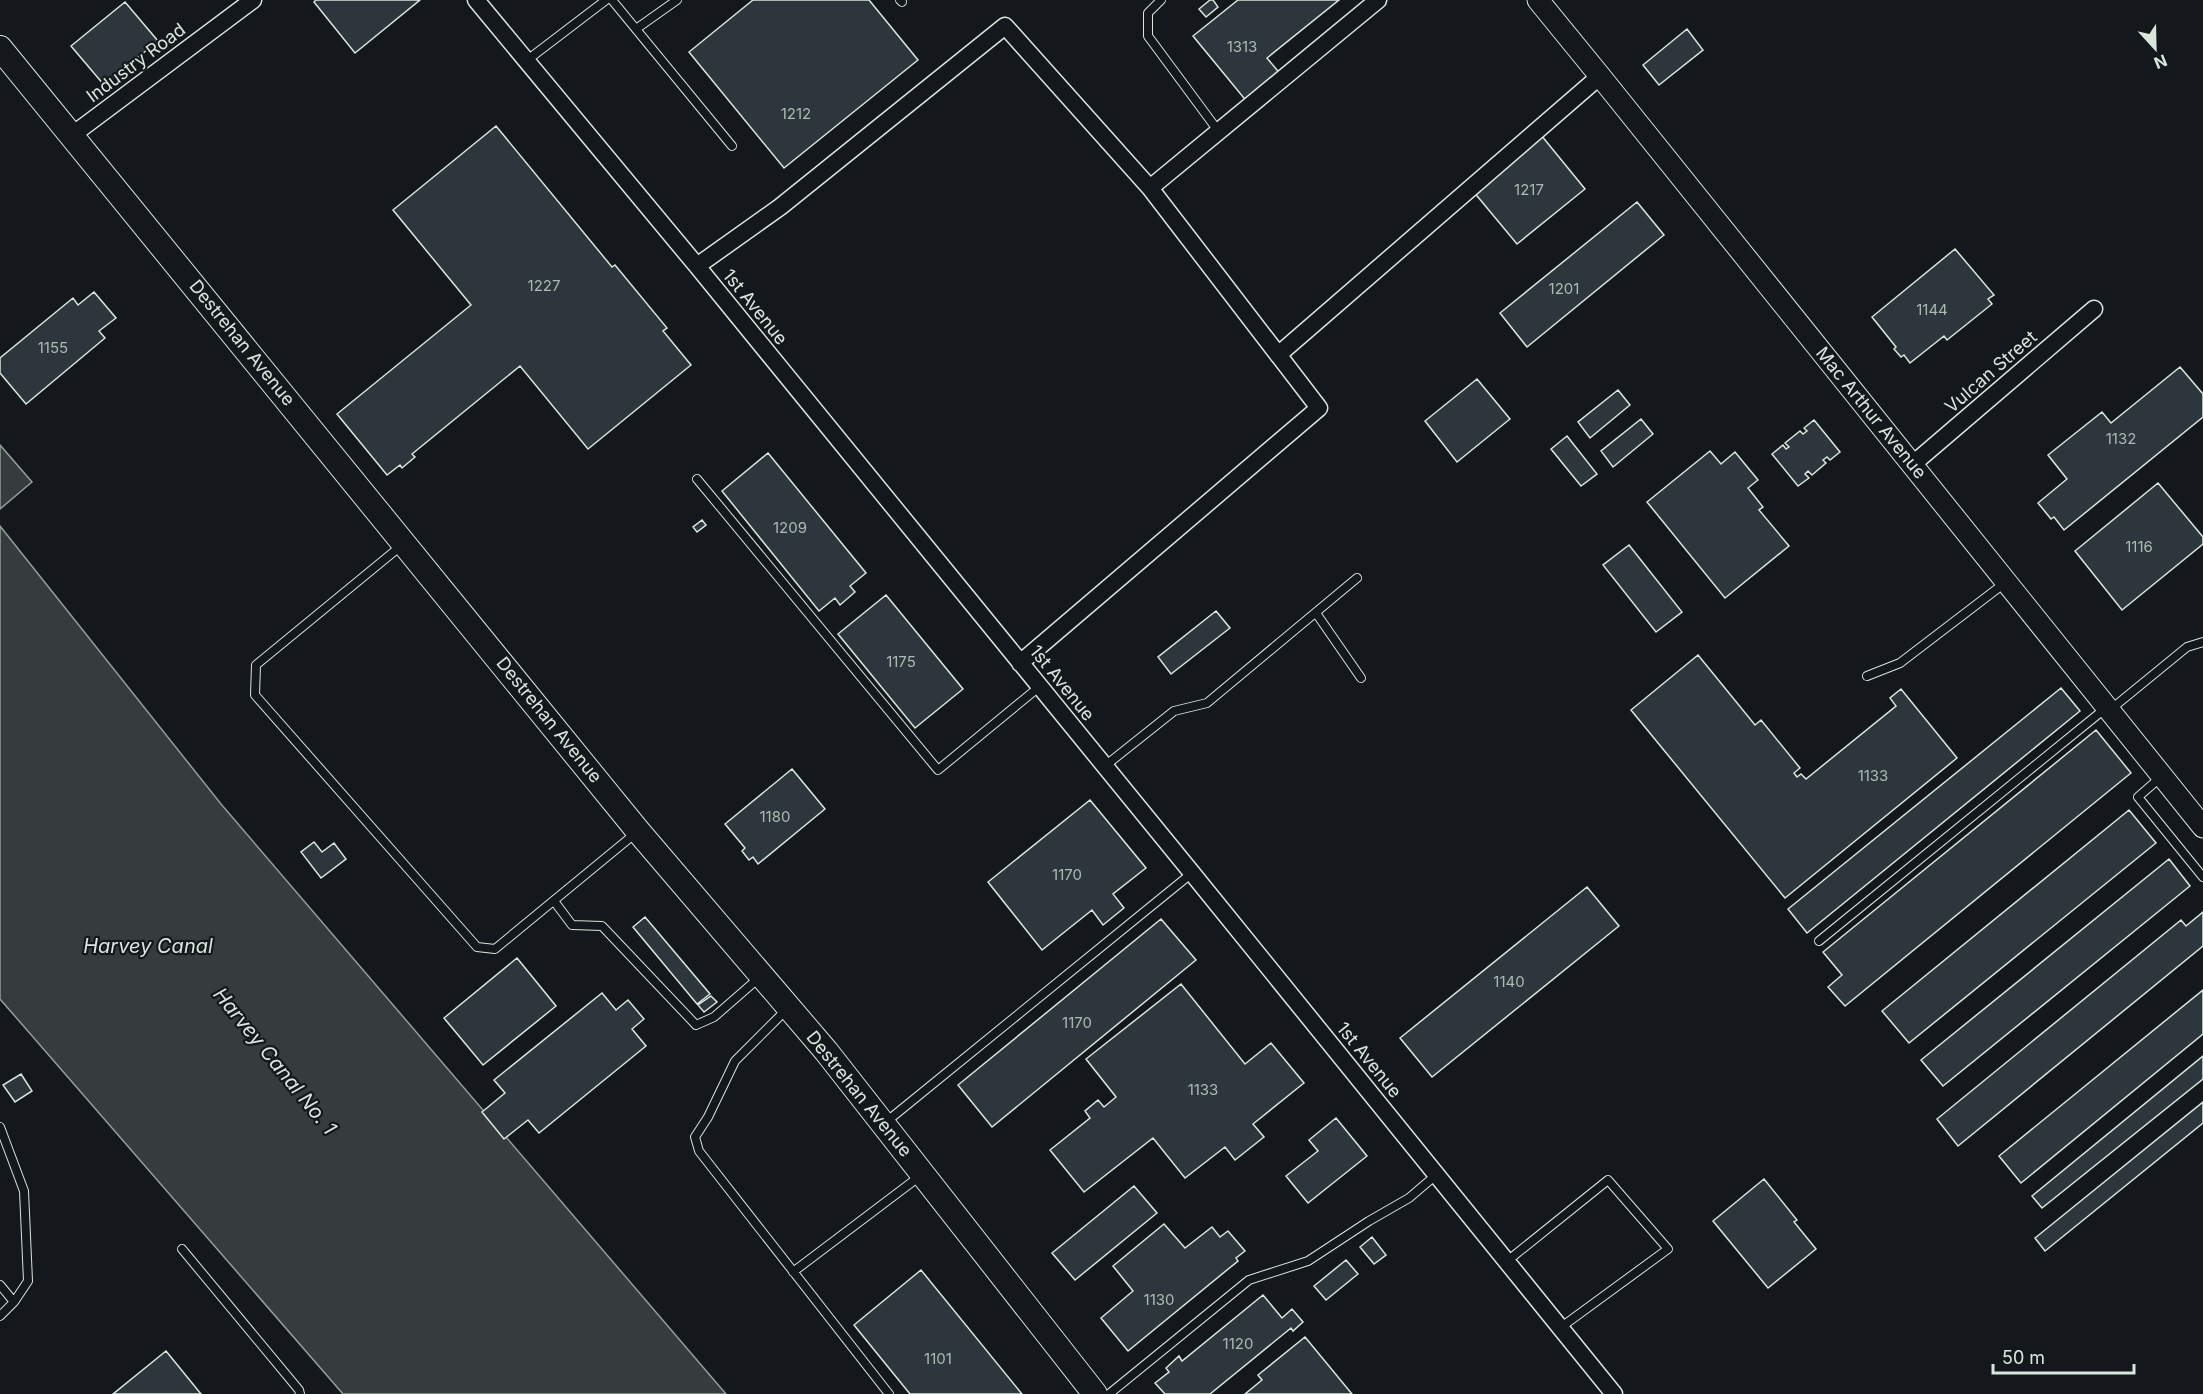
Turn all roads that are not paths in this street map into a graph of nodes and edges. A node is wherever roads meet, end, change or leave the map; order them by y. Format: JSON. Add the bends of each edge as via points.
{"nodes":[{"id":1,"x":253,"y":0,"type":"edge"},
{"id":2,"x":476,"y":0,"type":"edge"},
{"id":3,"x":606,"y":0,"type":"edge"},
{"id":4,"x":612,"y":0,"type":"edge"},
{"id":5,"x":677,"y":0,"type":"edge"},
{"id":6,"x":1161,"y":0,"type":"edge"},
{"id":7,"x":1378,"y":0,"type":"edge"},
{"id":8,"x":1538,"y":0,"type":"edge"},
{"id":9,"x":636,"y":28,"type":"junction"},
{"id":10,"x":0,"y":48,"type":"edge"},
{"id":11,"x":526,"y":61,"type":"junction"},
{"id":12,"x":1600,"y":76,"type":"junction"},
{"id":13,"x":1220,"y":132,"type":"junction"},
{"id":14,"x":71,"y":136,"type":"junction"},
{"id":15,"x":732,"y":146,"type":"dead end"},
{"id":16,"x":1150,"y":188,"type":"junction"},
{"id":17,"x":697,"y":266,"type":"junction"},
{"id":18,"x":2094,"y":309,"type":"dead end"},
{"id":19,"x":1278,"y":355,"type":"junction"},
{"id":20,"x":1913,"y":465,"type":"junction"},
{"id":21,"x":697,"y":479,"type":"dead end"},
{"id":22,"x":405,"y":543,"type":"junction"},
{"id":23,"x":1357,"y":578,"type":"dead end"},
{"id":24,"x":2007,"y":581,"type":"junction"},
{"id":25,"x":1316,"y":613,"type":"junction"},
{"id":26,"x":2203,"y":642,"type":"edge"},
{"id":27,"x":1020,"y":663,"type":"junction"},
{"id":28,"x":1867,"y":676,"type":"dead end"},
{"id":29,"x":1361,"y":678,"type":"dead end"},
{"id":30,"x":1039,"y":687,"type":"junction"},
{"id":31,"x":2109,"y":709,"type":"junction"},
{"id":32,"x":1105,"y":766,"type":"junction"},
{"id":33,"x":2162,"y":775,"type":"junction"},
{"id":34,"x":2201,"y":821,"type":"edge"},
{"id":35,"x":639,"y":831,"type":"junction"},
{"id":36,"x":1192,"y":873,"type":"junction"},
{"id":37,"x":2203,"y":877,"type":"edge"},
{"id":38,"x":554,"y":901,"type":"junction"},
{"id":39,"x":1819,"y":941,"type":"dead end"},
{"id":40,"x":761,"y":975,"type":"junction"},
{"id":41,"x":789,"y":1008,"type":"junction"},
{"id":42,"x":883,"y":1124,"type":"junction"},
{"id":43,"x":0,"y":1127,"type":"edge"},
{"id":44,"x":922,"y":1174,"type":"junction"},
{"id":45,"x":1436,"y":1175,"type":"junction"},
{"id":46,"x":182,"y":1249,"type":"dead end"},
{"id":47,"x":1506,"y":1262,"type":"junction"},
{"id":48,"x":793,"y":1272,"type":"junction"},
{"id":49,"x":0,"y":1285,"type":"edge"},
{"id":50,"x":14,"y":1302,"type":"junction"},
{"id":51,"x":0,"y":1316,"type":"edge"},
{"id":52,"x":1560,"y":1328,"type":"junction"},
{"id":53,"x":300,"y":1394,"type":"edge"},
{"id":54,"x":889,"y":1394,"type":"edge"},
{"id":55,"x":1095,"y":1394,"type":"edge"},
{"id":56,"x":1109,"y":1394,"type":"edge"},
{"id":57,"x":1614,"y":1394,"type":"edge"}],
"edges":[{"from":1,"to":14,"type":"street","name":"Industry Road"},
{"from":2,"to":11,"type":"street","name":"1st Avenue"},
{"from":3,"to":11,"type":"lane"},
{"from":4,"to":9,"type":"lane"},
{"from":5,"to":9,"type":"lane"},
{"from":6,"to":13,"type":"lane","via":[[1148,13],[1148,36]]},
{"from":7,"to":13,"type":"street"},
{"from":8,"to":12,"type":"street","name":"Mac Arthur Avenue"},
{"from":9,"to":15,"type":"lane"},
{"from":10,"to":14,"type":"main road","name":"Destrehan Avenue"},
{"from":11,"to":17,"type":"street","name":"1st Avenue"},
{"from":12,"to":19,"type":"street"},
{"from":12,"to":20,"type":"street","name":"Mac Arthur Avenue"},
{"from":13,"to":16,"type":"street"},
{"from":14,"to":22,"type":"main road","name":"Destrehan Avenue"},
{"from":16,"to":17,"type":"street","via":[[1005,26],[780,207]]},
{"from":16,"to":19,"type":"street"},
{"from":17,"to":27,"type":"street","name":"1st Avenue"},
{"from":18,"to":20,"type":"street","name":"Vulcan Street"},
{"from":19,"to":27,"type":"street","via":[[1318,408]]},
{"from":20,"to":24,"type":"street","name":"Mac Arthur Avenue"},
{"from":21,"to":30,"type":"lane","via":[[938,770]]},
{"from":22,"to":35,"type":"main road","name":"Destrehan Avenue"},
{"from":22,"to":38,"type":"lane","via":[[256,665],[255,695],[477,947],[495,950]]},
{"from":23,"to":25,"type":"lane"},
{"from":24,"to":28,"type":"lane","via":[[1900,663]]},
{"from":24,"to":31,"type":"street","name":"Mac Arthur Avenue"},
{"from":25,"to":29,"type":"lane"},
{"from":25,"to":32,"type":"lane","via":[[1206,703],[1174,711]]},
{"from":26,"to":31,"type":"lane","via":[[2187,647]]},
{"from":27,"to":30,"type":"street","name":"1st Avenue"},
{"from":30,"to":32,"type":"street","name":"1st Avenue"},
{"from":31,"to":33,"type":"street","name":"Mac Arthur Avenue"},
{"from":31,"to":39,"type":"lane"},
{"from":32,"to":36,"type":"street","name":"1st Avenue"},
{"from":33,"to":34,"type":"street","name":"Mac Arthur Avenue"},
{"from":33,"to":37,"type":"lane","via":[[2138,797]]},
{"from":35,"to":38,"type":"lane"},
{"from":35,"to":40,"type":"main road","name":"Destrehan Avenue"},
{"from":36,"to":42,"type":"lane"},
{"from":36,"to":45,"type":"street","name":"1st Avenue"},
{"from":38,"to":40,"type":"lane","via":[[572,925],[602,926],[696,1025],[714,1017]]},
{"from":40,"to":41,"type":"main road","name":"Destrehan Avenue"},
{"from":41,"to":42,"type":"main road","name":"Destrehan Avenue"},
{"from":41,"to":48,"type":"lane","via":[[735,1061],[695,1137],[699,1151]]},
{"from":42,"to":44,"type":"main road","name":"Destrehan Avenue"},
{"from":43,"to":50,"type":"lane","via":[[24,1191],[28,1281]]},
{"from":44,"to":48,"type":"lane"},
{"from":44,"to":55,"type":"main road","name":"Destrehan Avenue"},
{"from":45,"to":47,"type":"street","name":"1st Avenue"},
{"from":45,"to":56,"type":"lane","via":[[1409,1197],[1308,1262],[1249,1280]]},
{"from":46,"to":53,"type":"lane"},
{"from":47,"to":52,"type":"street","name":"1st Avenue"},
{"from":47,"to":52,"type":"lane","via":[[1608,1180],[1668,1249]]},
{"from":48,"to":54,"type":"lane"},
{"from":49,"to":50,"type":"lane"},
{"from":50,"to":51,"type":"lane"},
{"from":52,"to":57,"type":"street","name":"1st Avenue"}]}
